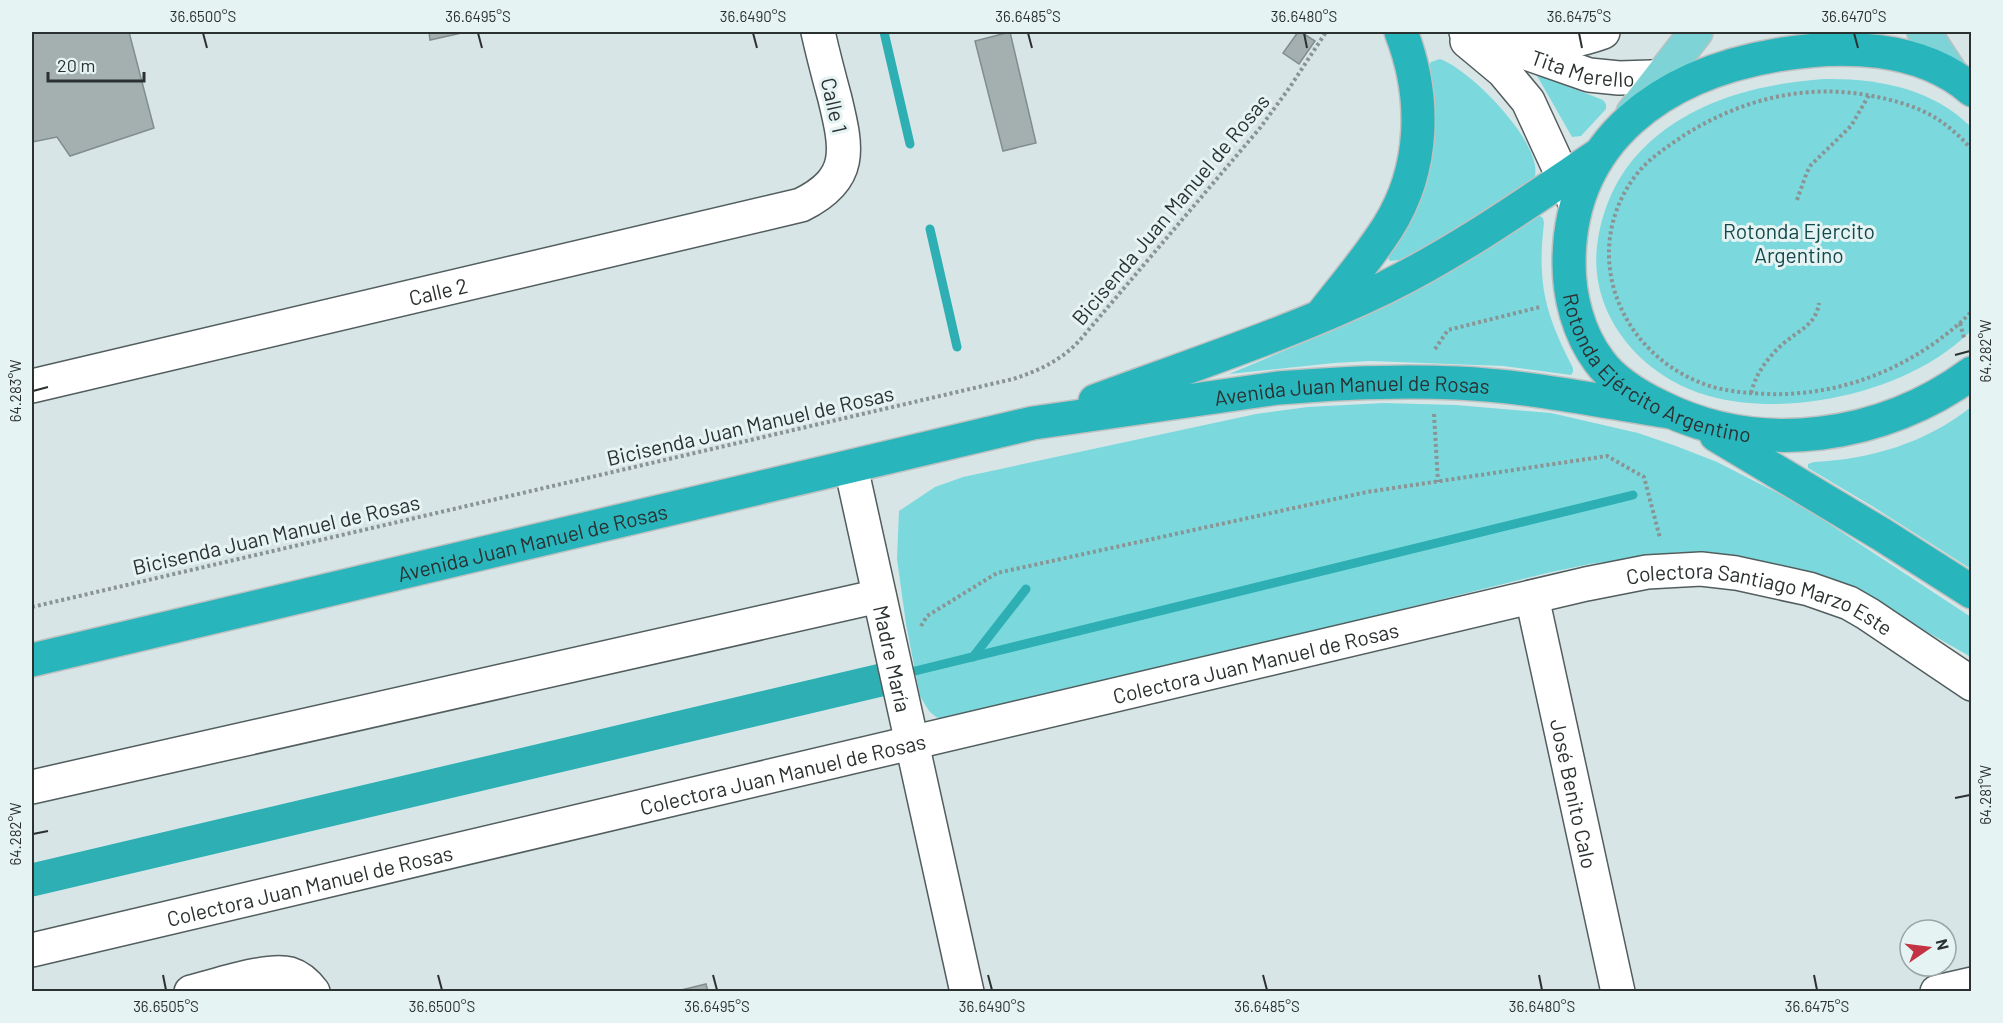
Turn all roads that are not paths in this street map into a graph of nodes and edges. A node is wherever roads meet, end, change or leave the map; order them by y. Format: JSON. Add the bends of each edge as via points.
{"nodes":[{"id":1,"x":818,"y":32,"type":"edge"},
{"id":2,"x":1401,"y":32,"type":"edge"},
{"id":3,"x":1453,"y":32,"type":"edge"},
{"id":4,"x":1466,"y":32,"type":"edge"},
{"id":5,"x":1604,"y":32,"type":"edge"},
{"id":6,"x":1696,"y":32,"type":"edge"},
{"id":7,"x":1924,"y":32,"type":"edge"},
{"id":8,"x":1513,"y":48,"type":"junction"},
{"id":9,"x":1704,"y":75,"type":"junction"},
{"id":10,"x":1661,"y":77,"type":"junction"},
{"id":11,"x":1965,"y":83,"type":"edge"},
{"id":12,"x":1623,"y":126,"type":"junction"},
{"id":13,"x":835,"y":178,"type":"joint"},
{"id":14,"x":1570,"y":192,"type":"junction"},
{"id":15,"x":1320,"y":316,"type":"junction"},
{"id":16,"x":1971,"y":373,"type":"edge"},
{"id":17,"x":32,"y":386,"type":"edge"},
{"id":18,"x":1680,"y":416,"type":"junction"},
{"id":19,"x":1033,"y":423,"type":"junction"},
{"id":20,"x":851,"y":467,"type":"junction"},
{"id":21,"x":1971,"y":592,"type":"edge"},
{"id":22,"x":879,"y":596,"type":"junction"},
{"id":23,"x":1532,"y":597,"type":"junction"},
{"id":24,"x":32,"y":660,"type":"edge"},
{"id":25,"x":1971,"y":684,"type":"edge"},
{"id":26,"x":912,"y":743,"type":"junction"},
{"id":27,"x":32,"y":787,"type":"edge"},
{"id":28,"x":32,"y":950,"type":"edge"},
{"id":29,"x":1971,"y":984,"type":"edge"},
{"id":30,"x":306,"y":985,"type":"edge"},
{"id":31,"x":191,"y":992,"type":"edge"},
{"id":32,"x":967,"y":992,"type":"edge"},
{"id":33,"x":1618,"y":992,"type":"edge"},
{"id":34,"x":1937,"y":992,"type":"edge"}],
"edges":[{"from":1,"to":13,"type":"street","name":"Calle 1","via":[[844,137],[843,159]]},
{"from":2,"to":15,"type":"highway","via":[[1413,68],[1419,116],[1408,187],[1383,235]]},
{"from":3,"to":14,"type":"street","name":"Tita Merello","via":[[1488,57],[1516,86],[1536,117]]},
{"from":4,"to":8,"type":"street","name":"Tita Merello"},
{"from":5,"to":8,"type":"street","via":[[1564,43]]},
{"from":6,"to":10,"type":"main road"},
{"from":7,"to":11,"type":"main road"},
{"from":8,"to":10,"type":"street","name":"Tita Merello","via":[[1589,75]]},
{"from":9,"to":10,"type":"street","name":"Tita Merello"},
{"from":9,"to":11,"type":"highway","via":[[1774,55],[1848,50],[1894,54],[1934,66]]},
{"from":9,"to":12,"type":"highway","via":[[1669,91]]},
{"from":10,"to":12,"type":"main road"},
{"from":12,"to":14,"type":"highway","name":"Avenida Juan Manuel de Rosas"},
{"from":13,"to":17,"type":"street","name":"Calle 2","via":[[815,198],[787,209]]},
{"from":14,"to":15,"type":"highway","name":"Avenida Juan Manuel de Rosas","via":[[1508,217],[1385,287]]},
{"from":14,"to":18,"type":"highway","name":"Rotonda Ejército Argentino","via":[[1569,275],[1578,320],[1587,340],[1598,361],[1613,377],[1631,391]]},
{"from":15,"to":19,"type":"highway","name":"Avenida Juan Manuel de Rosas"},
{"from":16,"to":18,"type":"highway","name":"Rotonda Ejército Argentino","via":[[1940,394],[1898,414],[1830,432],[1760,435]]},
{"from":18,"to":19,"type":"highway","name":"Avenida Juan Manuel de Rosas","via":[[1490,385],[1391,382],[1278,388]]},
{"from":18,"to":21,"type":"highway","via":[[1881,534]]},
{"from":19,"to":20,"type":"highway","name":"Avenida Juan Manuel de Rosas"},
{"from":20,"to":22,"type":"street","name":"Madre María"},
{"from":20,"to":24,"type":"highway","name":"Avenida Juan Manuel de Rosas"},
{"from":22,"to":26,"type":"street","name":"Madre María"},
{"from":22,"to":27,"type":"street"},
{"from":23,"to":25,"type":"street","name":"Colectora Santiago Marzo Este","via":[[1626,575],[1668,570],[1701,569],[1747,575],[1849,603]]},
{"from":23,"to":26,"type":"street","name":"Colectora Juan Manuel de Rosas"},
{"from":23,"to":33,"type":"street","name":"José Benito Calo"},
{"from":26,"to":28,"type":"street","name":"Colectora Juan Manuel de Rosas"},
{"from":26,"to":32,"type":"street","name":"Madre María"},
{"from":29,"to":34,"type":"street"},
{"from":30,"to":31,"type":"street","via":[[290,975],[270,973]]}]}
